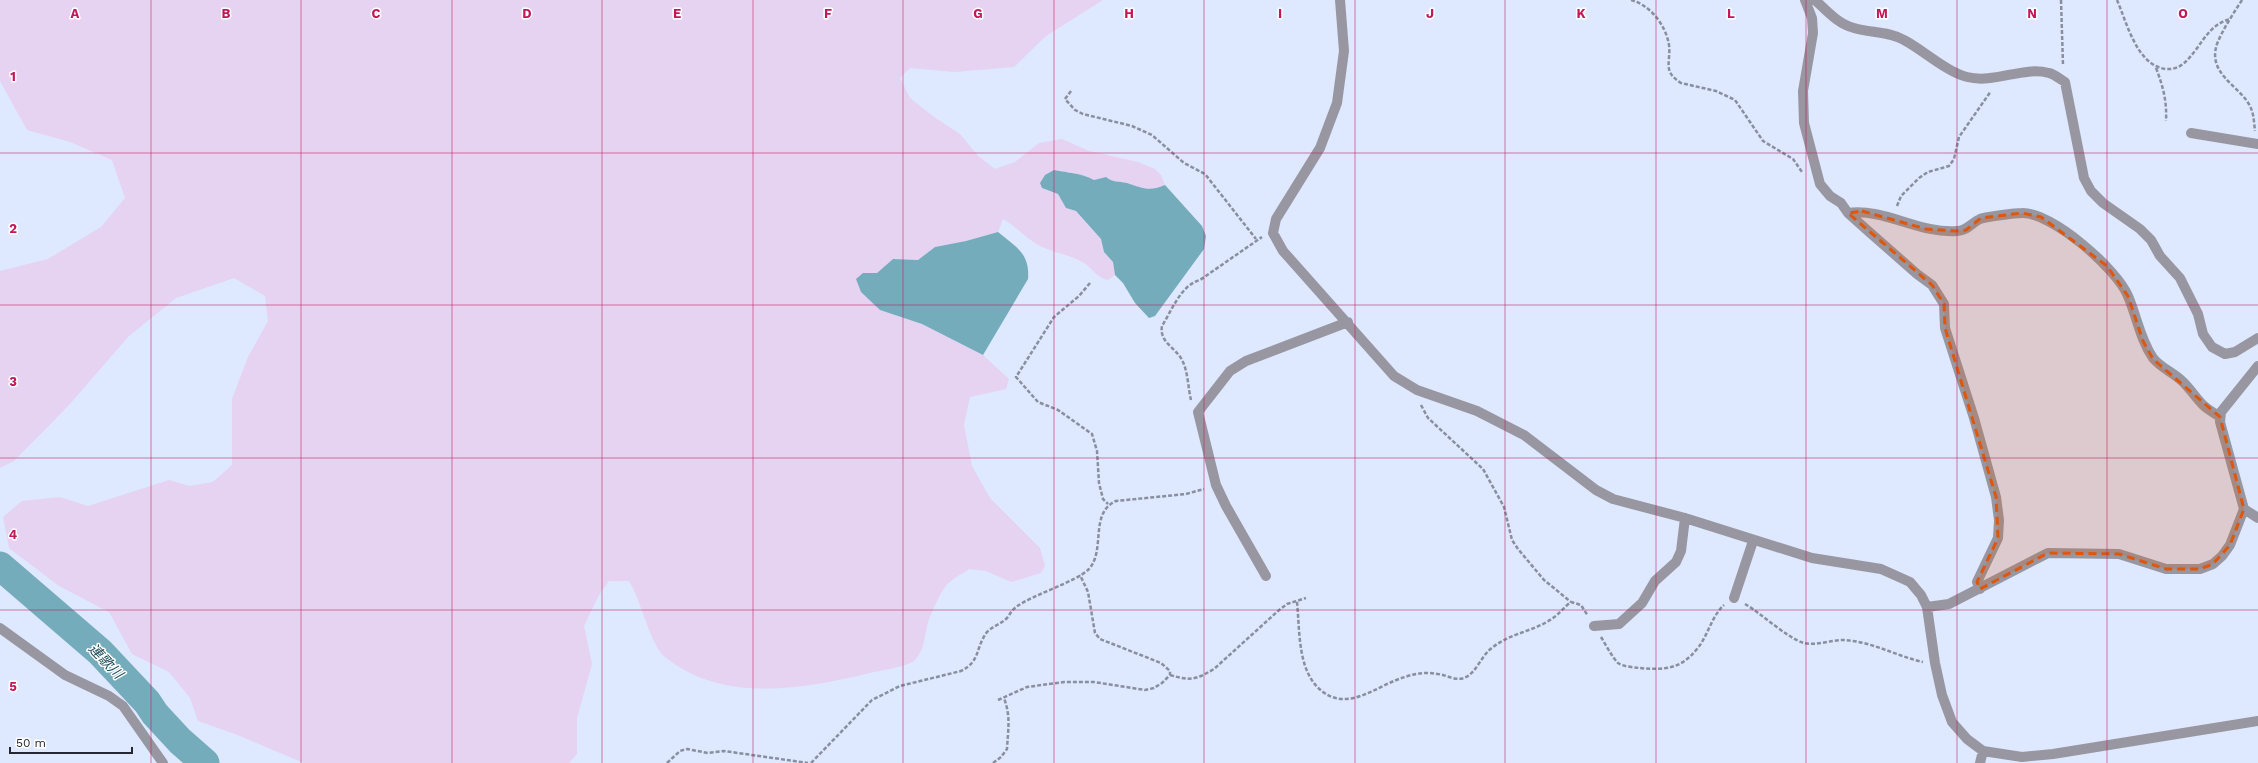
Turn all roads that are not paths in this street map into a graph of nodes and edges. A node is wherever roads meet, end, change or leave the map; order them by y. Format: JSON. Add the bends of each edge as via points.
{"nodes":[{"id":1,"x":1340,"y":0,"type":"edge"},
{"id":2,"x":1806,"y":0,"type":"edge"},
{"id":3,"x":1815,"y":0,"type":"edge"},
{"id":4,"x":2190,"y":133,"type":"dead end"},
{"id":5,"x":2257,"y":143,"type":"edge"},
{"id":6,"x":1848,"y":213,"type":"junction"},
{"id":7,"x":1348,"y":322,"type":"junction"},
{"id":8,"x":2258,"y":338,"type":"edge"},
{"id":9,"x":2258,"y":366,"type":"edge"},
{"id":10,"x":2220,"y":417,"type":"junction"},
{"id":11,"x":2244,"y":509,"type":"junction"},
{"id":12,"x":1685,"y":518,"type":"junction"},
{"id":13,"x":2258,"y":518,"type":"edge"},
{"id":14,"x":1753,"y":541,"type":"junction"},
{"id":15,"x":1266,"y":576,"type":"dead end"},
{"id":16,"x":1980,"y":589,"type":"junction"},
{"id":17,"x":1734,"y":598,"type":"road end"},
{"id":18,"x":1927,"y":607,"type":"junction"},
{"id":19,"x":1594,"y":626,"type":"road end"},
{"id":20,"x":0,"y":628,"type":"edge"},
{"id":21,"x":2258,"y":722,"type":"edge"},
{"id":22,"x":1983,"y":751,"type":"junction"},
{"id":23,"x":163,"y":763,"type":"edge"},
{"id":24,"x":1980,"y":763,"type":"edge"}],
"edges":[{"from":1,"to":7,"type":"street","via":[[1344,51],[1337,103],[1320,148],[1276,220],[1274,233],[1283,251]]},
{"from":2,"to":6,"type":"street","via":[[1812,18],[1813,33],[1803,91],[1804,123],[1820,184],[1830,196],[1842,203]]},
{"from":3,"to":8,"type":"street","via":[[1839,22],[1903,39],[1967,77],[2006,77],[2022,72],[2039,71],[2050,73],[2064,82],[2084,178],[2091,191],[2151,240],[2160,256],[2180,278],[2198,314],[2203,334],[2212,347],[2225,354],[2235,352]]},
{"from":4,"to":5,"type":"street"},
{"from":6,"to":10,"type":"street","via":[[1862,211],[1926,229],[1956,231],[1966,230],[1981,218],[2022,213],[2041,217],[2067,233],[2107,266],[2120,281],[2128,296],[2143,342],[2154,359],[2179,378],[2203,406]]},
{"from":6,"to":16,"type":"street","via":[[1932,285],[1944,304],[1946,334],[1974,418],[1996,497],[1999,520],[1998,538],[1977,582]]},
{"from":7,"to":12,"type":"street","via":[[1394,376],[1417,390],[1477,411],[1524,435],[1596,490],[1613,499]]},
{"from":7,"to":15,"type":"street","via":[[1246,361],[1230,371],[1198,412],[1216,485]]},
{"from":9,"to":10,"type":"street","via":[[2224,408]]},
{"from":10,"to":11,"type":"street","via":[[2222,433]]},
{"from":11,"to":13,"type":"street"},
{"from":11,"to":16,"type":"street","via":[[2230,545],[2222,556],[2213,564],[2200,569],[2166,569],[2119,554],[2048,553]]},
{"from":12,"to":14,"type":"street"},
{"from":12,"to":19,"type":"street","via":[[1681,551],[1676,562],[1655,581],[1642,603],[1619,624]]},
{"from":14,"to":17,"type":"street"},
{"from":14,"to":18,"type":"street","via":[[1812,558],[1881,569],[1910,582]]},
{"from":16,"to":18,"type":"street","via":[[1949,604]]},
{"from":18,"to":22,"type":"street","via":[[1935,663],[1942,695],[1952,722]]},
{"from":20,"to":23,"type":"street","via":[[65,675],[109,696],[123,706]]},
{"from":21,"to":22,"type":"street","via":[[2053,754],[2022,757]]},
{"from":22,"to":24,"type":"street"}]}
